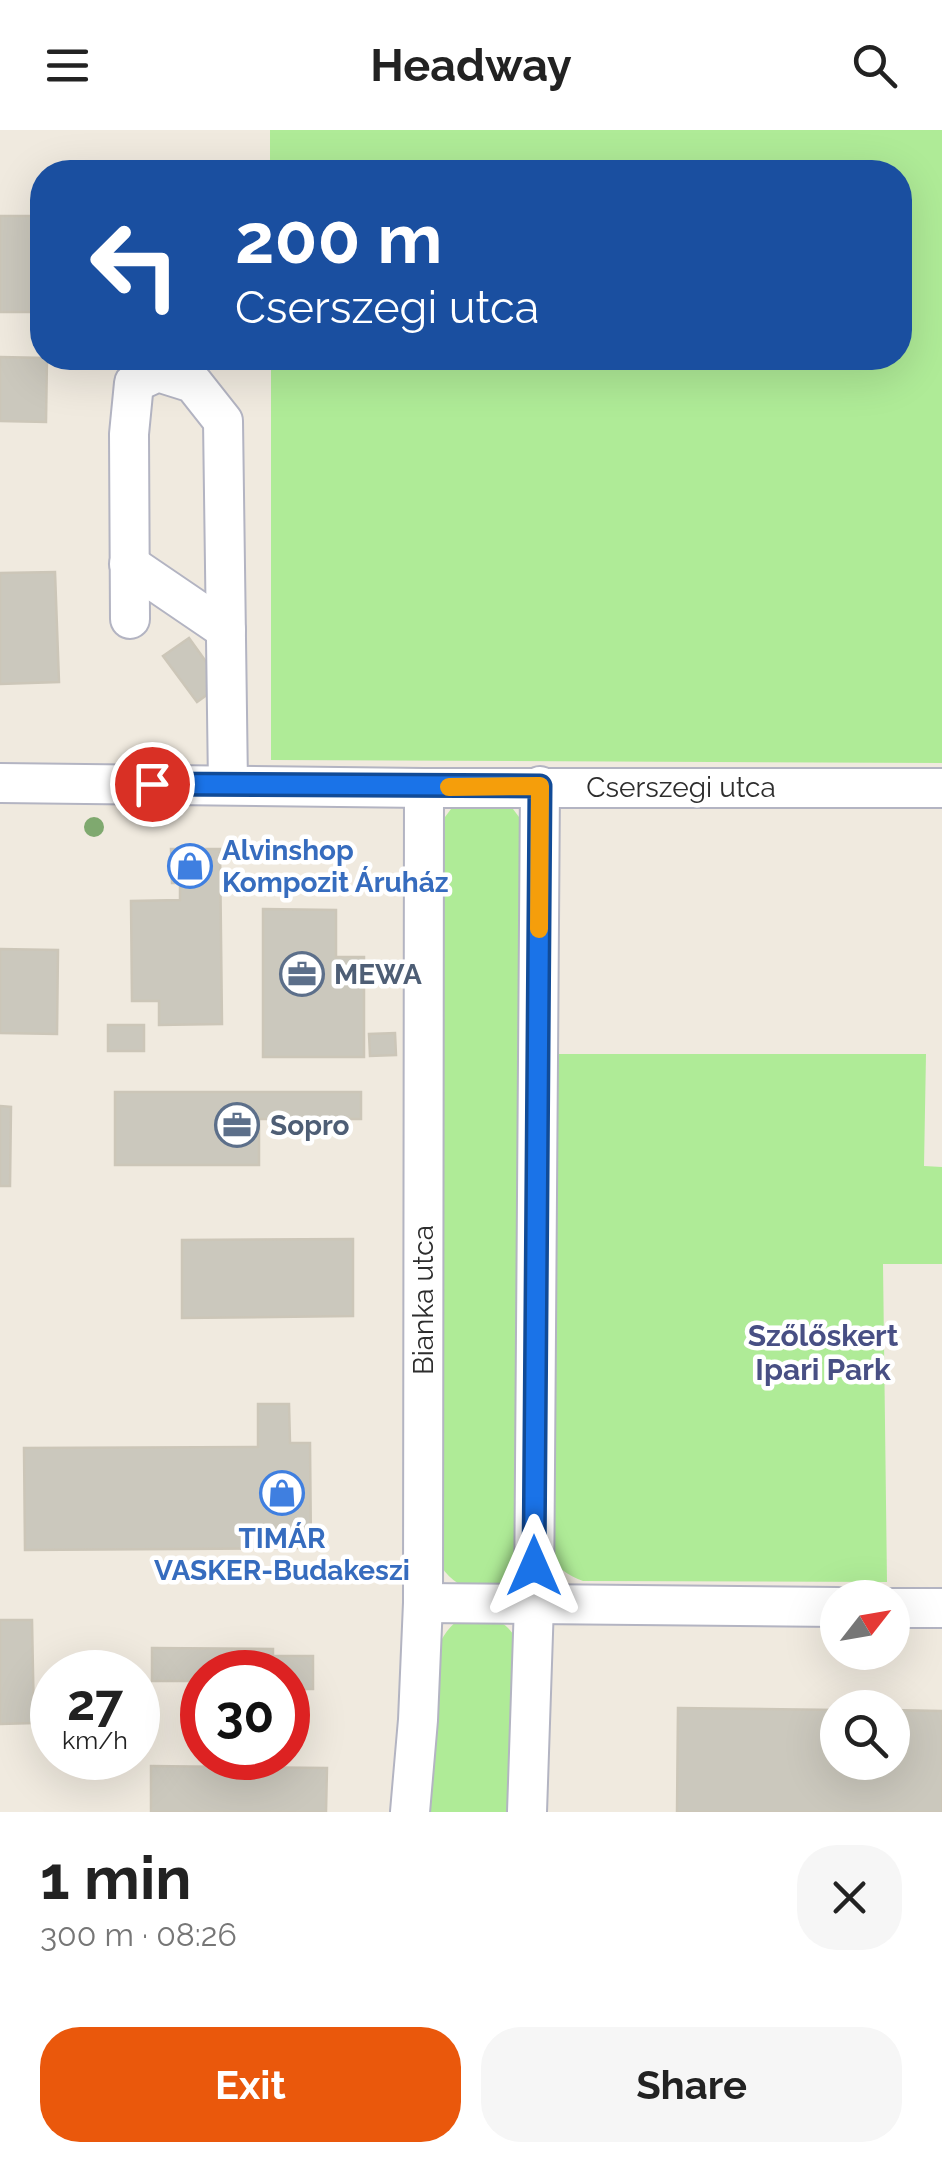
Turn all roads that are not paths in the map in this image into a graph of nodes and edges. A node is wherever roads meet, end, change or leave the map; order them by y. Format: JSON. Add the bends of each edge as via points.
{"nodes":[{"id":1,"x":129,"y":564,"type":"junction"},
{"id":2,"x":130,"y":619,"type":"dead end"},
{"id":3,"x":226,"y":630,"type":"junction"},
{"id":4,"x":0,"y":783,"type":"edge"},
{"id":5,"x":228,"y":786,"type":"junction"},
{"id":6,"x":540,"y":786,"type":"junction"},
{"id":7,"x":424,"y":788,"type":"junction"},
{"id":8,"x":942,"y":788,"type":"edge"},
{"id":9,"x":423,"y":1602,"type":"junction"},
{"id":10,"x":534,"y":1604,"type":"junction"},
{"id":11,"x":820,"y":1607,"type":"edge"},
{"id":12,"x":910,"y":1608,"type":"edge"},
{"id":13,"x":942,"y":1608,"type":"edge"},
{"id":14,"x":410,"y":1812,"type":"edge"},
{"id":15,"x":527,"y":1812,"type":"edge"}],
"edges":[{"from":1,"to":2,"type":"street"},
{"from":1,"to":3,"type":"street"},
{"from":1,"to":3,"type":"street","via":[[134,383],[158,372],[194,384],[223,421]]},
{"from":3,"to":5,"type":"street"},
{"from":4,"to":5,"type":"street","name":"Cserszegi utca"},
{"from":5,"to":7,"type":"street","name":"Cserszegi utca"},
{"from":6,"to":7,"type":"street","name":"Cserszegi utca"},
{"from":6,"to":8,"type":"street","name":"Cserszegi utca"},
{"from":6,"to":10,"type":"street"},
{"from":7,"to":9,"type":"street","name":"Bianka utca"},
{"from":9,"to":10,"type":"street"},
{"from":9,"to":14,"type":"street","name":"Bianka utca"},
{"from":10,"to":11,"type":"street"},
{"from":10,"to":15,"type":"street"},
{"from":12,"to":13,"type":"street"}]}
